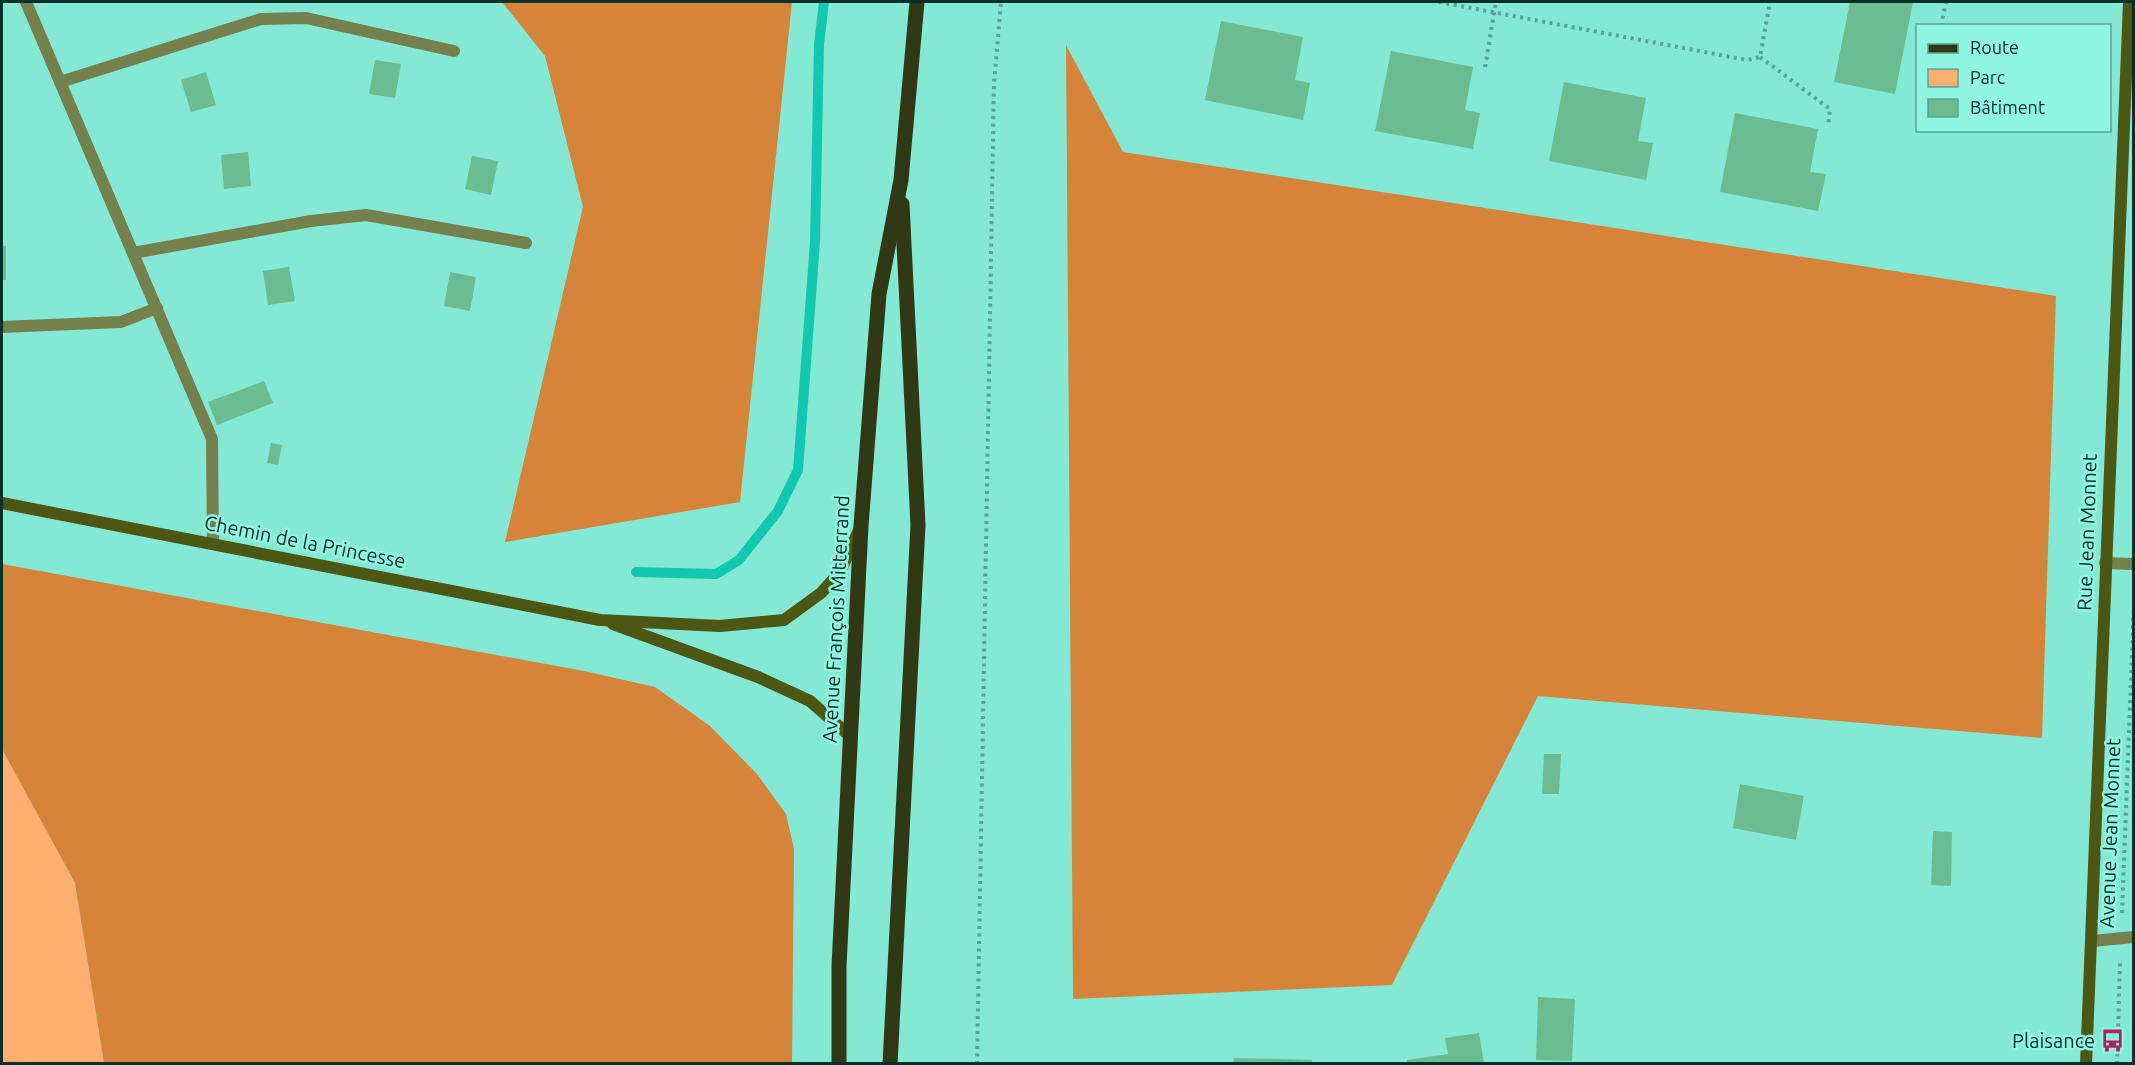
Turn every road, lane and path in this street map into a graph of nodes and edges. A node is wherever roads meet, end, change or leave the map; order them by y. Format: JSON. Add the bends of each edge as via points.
{"nodes":[{"id":1,"x":26,"y":2,"type":"edge"},
{"id":2,"x":917,"y":2,"type":"edge"},
{"id":3,"x":1001,"y":2,"type":"edge"},
{"id":4,"x":1439,"y":2,"type":"edge"},
{"id":5,"x":1496,"y":2,"type":"edge"},
{"id":6,"x":1770,"y":2,"type":"edge"},
{"id":7,"x":1946,"y":2,"type":"edge"},
{"id":8,"x":2129,"y":2,"type":"edge"},
{"id":9,"x":1494,"y":12,"type":"junction"},
{"id":10,"x":1941,"y":24,"type":"edge"},
{"id":11,"x":454,"y":51,"type":"dead end"},
{"id":12,"x":1760,"y":57,"type":"junction"},
{"id":13,"x":1485,"y":68,"type":"dead end"},
{"id":14,"x":60,"y":82,"type":"junction"},
{"id":15,"x":1828,"y":126,"type":"dead end"},
{"id":16,"x":901,"y":180,"type":"junction"},
{"id":17,"x":526,"y":243,"type":"dead end"},
{"id":18,"x":133,"y":253,"type":"junction"},
{"id":19,"x":157,"y":308,"type":"junction"},
{"id":20,"x":2,"y":327,"type":"edge"},
{"id":21,"x":2,"y":503,"type":"edge"},
{"id":22,"x":861,"y":526,"type":"junction"},
{"id":23,"x":213,"y":544,"type":"junction"},
{"id":24,"x":2105,"y":563,"type":"junction"},
{"id":25,"x":2133,"y":564,"type":"edge"},
{"id":26,"x":2133,"y":603,"type":"edge"},
{"id":27,"x":600,"y":620,"type":"junction"},
{"id":28,"x":851,"y":737,"type":"junction"},
{"id":29,"x":2127,"y":937,"type":"edge"},
{"id":30,"x":2091,"y":941,"type":"junction"},
{"id":31,"x":839,"y":1064,"type":"edge"},
{"id":32,"x":890,"y":1064,"type":"edge"},
{"id":33,"x":977,"y":1064,"type":"edge"},
{"id":34,"x":2086,"y":1064,"type":"edge"},
{"id":35,"x":2117,"y":1064,"type":"edge"}],
"edges":[{"from":1,"to":14,"type":"street"},
{"from":2,"to":16,"type":"main road","name":"Avenue François Mitterrand"},
{"from":3,"to":33,"type":"path","via":[[994,84]]},
{"from":4,"to":9,"type":"path"},
{"from":5,"to":9,"type":"path"},
{"from":6,"to":12,"type":"path"},
{"from":7,"to":10,"type":"path"},
{"from":8,"to":24,"type":"street","name":"Rue Jean Monnet"},
{"from":9,"to":12,"type":"path","via":[[1747,60]]},
{"from":9,"to":13,"type":"path"},
{"from":11,"to":14,"type":"street","via":[[306,18],[261,19]]},
{"from":12,"to":15,"type":"path","via":[[1830,109]]},
{"from":14,"to":18,"type":"street"},
{"from":16,"to":22,"type":"main road","name":"Avenue François Mitterrand","via":[[879,294]]},
{"from":16,"to":32,"type":"main road","name":"Avenue François Mitterrand","via":[[918,525]]},
{"from":17,"to":18,"type":"street","via":[[366,215]]},
{"from":18,"to":19,"type":"street"},
{"from":19,"to":20,"type":"street","via":[[121,322]]},
{"from":19,"to":23,"type":"street","via":[[212,439]]},
{"from":21,"to":23,"type":"street","name":"Chemin de la Princesse"},
{"from":22,"to":27,"type":"street","name":"Chemin de la Princesse","via":[[840,572],[821,593],[784,620],[720,626]]},
{"from":22,"to":28,"type":"main road","name":"Avenue François Mitterrand"},
{"from":23,"to":27,"type":"street","name":"Chemin de la Princesse"},
{"from":24,"to":25,"type":"street"},
{"from":24,"to":30,"type":"street","name":"Rue Jean Monnet"},
{"from":26,"to":29,"type":"path","name":"Avenue Jean Monnet"},
{"from":27,"to":28,"type":"street","name":"Chemin de la Princesse","via":[[758,677],[810,701]]},
{"from":28,"to":31,"type":"main road","name":"Avenue François Mitterrand","via":[[839,966]]},
{"from":29,"to":30,"type":"street"},
{"from":29,"to":35,"type":"path","name":"Avenue Jean Monnet"},
{"from":30,"to":34,"type":"street","name":"Rue Jean Monnet"}]}
